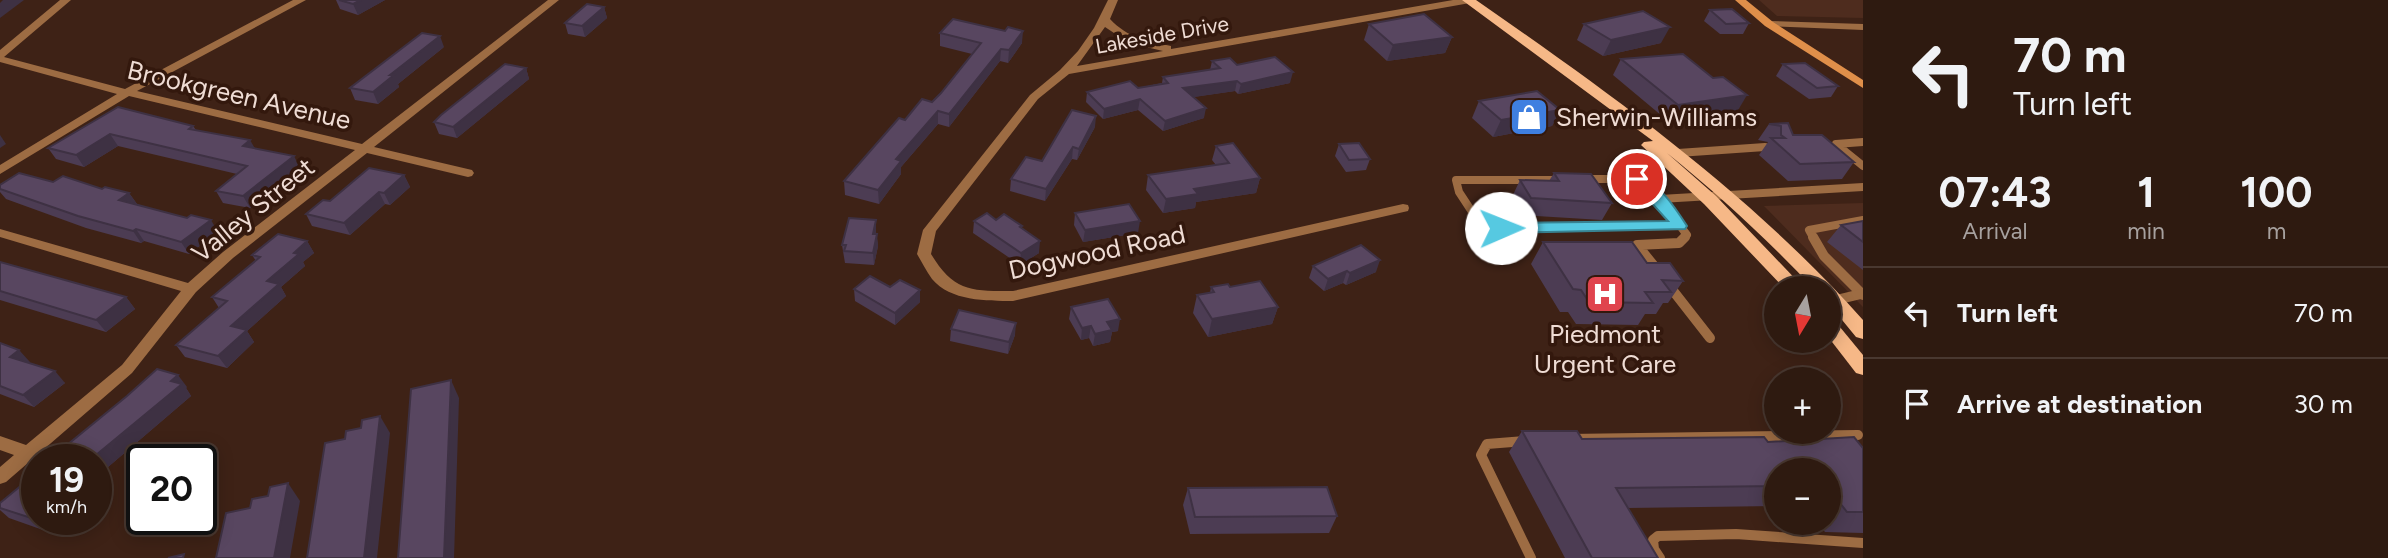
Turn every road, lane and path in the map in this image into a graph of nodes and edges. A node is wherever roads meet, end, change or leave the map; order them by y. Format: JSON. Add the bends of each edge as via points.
{"nodes":[{"id":1,"x":66,"y":0,"type":"edge"},
{"id":2,"x":301,"y":0,"type":"edge"},
{"id":3,"x":554,"y":0,"type":"edge"},
{"id":4,"x":1113,"y":0,"type":"edge"},
{"id":5,"x":1469,"y":0,"type":"edge"},
{"id":6,"x":1740,"y":0,"type":"edge"},
{"id":7,"x":1105,"y":20,"type":"junction"},
{"id":8,"x":1769,"y":24,"type":"junction"},
{"id":9,"x":1863,"y":27,"type":"edge"},
{"id":10,"x":1186,"y":50,"type":"junction"},
{"id":11,"x":0,"y":57,"type":"edge"},
{"id":12,"x":1549,"y":58,"type":"junction"},
{"id":13,"x":1066,"y":71,"type":"junction"},
{"id":14,"x":1863,"y":85,"type":"edge"},
{"id":15,"x":128,"y":93,"type":"junction"},
{"id":16,"x":1863,"y":142,"type":"edge"},
{"id":17,"x":1836,"y":144,"type":"junction"},
{"id":18,"x":1823,"y":145,"type":"edge"},
{"id":19,"x":1765,"y":147,"type":"dead end"},
{"id":20,"x":366,"y":149,"type":"junction"},
{"id":21,"x":1678,"y":153,"type":"junction"},
{"id":22,"x":1863,"y":166,"type":"edge"},
{"id":23,"x":0,"y":170,"type":"edge"},
{"id":24,"x":468,"y":173,"type":"dead end"},
{"id":25,"x":1863,"y":187,"type":"edge"},
{"id":26,"x":1726,"y":193,"type":"junction"},
{"id":27,"x":1706,"y":195,"type":"junction"},
{"id":28,"x":1660,"y":199,"type":"junction"},
{"id":29,"x":1403,"y":208,"type":"dead end"},
{"id":30,"x":1863,"y":220,"type":"edge"},
{"id":31,"x":1680,"y":226,"type":"junction"},
{"id":32,"x":0,"y":233,"type":"edge"},
{"id":33,"x":1784,"y":276,"type":"edge"},
{"id":34,"x":1811,"y":276,"type":"edge"},
{"id":35,"x":191,"y":289,"type":"junction"},
{"id":36,"x":1841,"y":294,"type":"edge"},
{"id":37,"x":1862,"y":295,"type":"edge"},
{"id":38,"x":1841,"y":307,"type":"edge"},
{"id":39,"x":1863,"y":332,"type":"edge"},
{"id":40,"x":1710,"y":338,"type":"dead end"},
{"id":41,"x":1841,"y":341,"type":"edge"},
{"id":42,"x":1863,"y":368,"type":"edge"},
{"id":43,"x":1861,"y":436,"type":"edge"},
{"id":44,"x":0,"y":443,"type":"edge"},
{"id":45,"x":38,"y":444,"type":"edge"},
{"id":46,"x":21,"y":451,"type":"edge"},
{"id":47,"x":21,"y":458,"type":"edge"},
{"id":48,"x":0,"y":477,"type":"edge"},
{"id":49,"x":1863,"y":543,"type":"edge"},
{"id":50,"x":1531,"y":558,"type":"edge"},
{"id":51,"x":1660,"y":558,"type":"edge"}],
"edges":[{"from":1,"to":11,"type":"street"},
{"from":2,"to":15,"type":"street"},
{"from":3,"to":20,"type":"street","name":"Valley Street"},
{"from":4,"to":7,"type":"street","name":"Dogwood Road"},
{"from":5,"to":10,"type":"street","name":"Lakeside Drive"},
{"from":5,"to":12,"type":"main road"},
{"from":6,"to":8,"type":"main road"},
{"from":7,"to":10,"type":"street","via":[[1116,34],[1129,40]]},
{"from":7,"to":13,"type":"street","name":"Dogwood Road"},
{"from":8,"to":9,"type":"street"},
{"from":8,"to":14,"type":"main road"},
{"from":10,"to":13,"type":"street","name":"Lakeside Drive"},
{"from":11,"to":15,"type":"street","name":"Brookgreen Avenue"},
{"from":12,"to":21,"type":"main road"},
{"from":12,"to":27,"type":"main road"},
{"from":13,"to":29,"type":"street","name":"Dogwood Road","via":[[1034,97],[930,230],[924,254],[939,278],[960,290],[1013,296]]},
{"from":15,"to":20,"type":"street","name":"Brookgreen Avenue"},
{"from":15,"to":23,"type":"street"},
{"from":16,"to":17,"type":"lane"},
{"from":17,"to":18,"type":"lane"},
{"from":17,"to":22,"type":"lane"},
{"from":19,"to":21,"type":"lane"},
{"from":20,"to":24,"type":"street","name":"Brookgreen Avenue"},
{"from":20,"to":35,"type":"street","name":"Valley Street"},
{"from":21,"to":26,"type":"main road"},
{"from":25,"to":26,"type":"lane"},
{"from":26,"to":27,"type":"lane"},
{"from":26,"to":34,"type":"main road"},
{"from":27,"to":28,"type":"lane"},
{"from":27,"to":33,"type":"main road"},
{"from":28,"to":31,"type":"lane"},
{"from":28,"to":31,"type":"lane","via":[[1637,179],[1457,180],[1459,192],[1480,224],[1501,228]]},
{"from":30,"to":37,"type":"lane","via":[[1810,230],[1824,256]]},
{"from":31,"to":40,"type":"lane","via":[[1687,235],[1679,243],[1637,245]]},
{"from":32,"to":35,"type":"street"},
{"from":35,"to":45,"type":"street","name":"Valley Street","via":[[127,369]]},
{"from":36,"to":37,"type":"lane"},
{"from":38,"to":39,"type":"main road"},
{"from":41,"to":42,"type":"main road"},
{"from":43,"to":50,"type":"lane","via":[[1487,444],[1481,454]]},
{"from":44,"to":46,"type":"street"},
{"from":47,"to":48,"type":"street","name":"Valley Street"},
{"from":49,"to":51,"type":"lane","via":[[1736,534],[1658,536],[1653,540]]}]}
